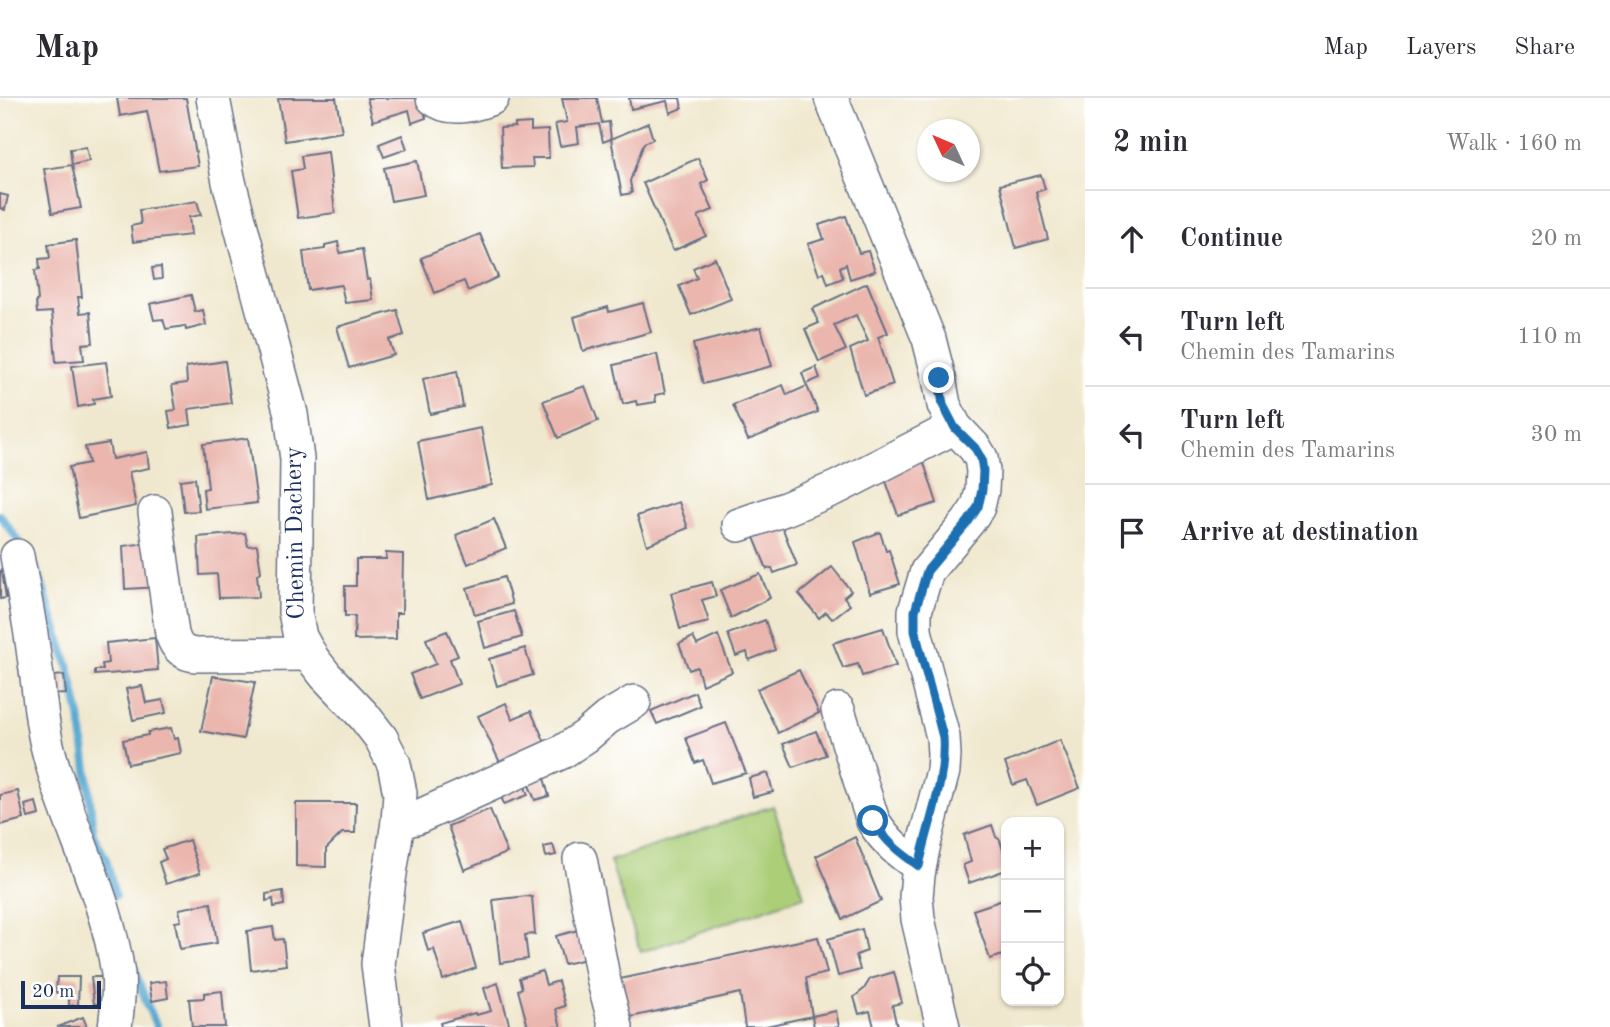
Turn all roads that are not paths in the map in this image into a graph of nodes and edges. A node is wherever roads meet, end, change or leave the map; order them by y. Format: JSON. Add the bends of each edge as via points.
{"nodes":[{"id":1,"x":213,"y":98,"type":"edge"},
{"id":2,"x":433,"y":98,"type":"edge"},
{"id":3,"x":492,"y":98,"type":"edge"},
{"id":4,"x":831,"y":98,"type":"edge"},
{"id":5,"x":955,"y":428,"type":"junction"},
{"id":6,"x":155,"y":512,"type":"dead end"},
{"id":7,"x":739,"y":525,"type":"dead end"},
{"id":8,"x":17,"y":556,"type":"dead end"},
{"id":9,"x":310,"y":654,"type":"junction"},
{"id":10,"x":634,"y":702,"type":"dead end"},
{"id":11,"x":838,"y":710,"type":"dead end"},
{"id":12,"x":398,"y":822,"type":"junction"},
{"id":13,"x":580,"y":859,"type":"dead end"},
{"id":14,"x":919,"y":866,"type":"junction"},
{"id":15,"x":115,"y":1027,"type":"edge"},
{"id":16,"x":386,"y":1027,"type":"edge"},
{"id":17,"x":616,"y":1027,"type":"edge"},
{"id":18,"x":943,"y":1027,"type":"edge"}],
"edges":[{"from":1,"to":9,"type":"street","name":"Chemin Dachery","via":[[229,182],[291,414],[297,459],[295,612],[300,637]]},
{"from":2,"to":3,"type":"street","via":[[455,107]]},
{"from":4,"to":5,"type":"street","via":[[929,339],[943,405]]},
{"from":5,"to":7,"type":"street","via":[[838,487]]},
{"from":5,"to":14,"type":"street","via":[[981,458],[982,490],[968,522],[927,571],[915,611],[915,631],[944,755]]},
{"from":6,"to":9,"type":"street","via":[[172,634],[180,650],[196,655]]},
{"from":8,"to":15,"type":"street","via":[[47,745],[91,872],[118,976]]},
{"from":9,"to":12,"type":"street","name":"Chemin Dachery","via":[[381,738],[394,764],[400,793]]},
{"from":10,"to":12,"type":"street","via":[[562,752]]},
{"from":11,"to":14,"type":"street","via":[[873,821],[883,837]]},
{"from":12,"to":16,"type":"street","name":"Chemin Dachery","via":[[378,964]]},
{"from":13,"to":17,"type":"street"},
{"from":14,"to":18,"type":"street","via":[[918,919]]}]}
